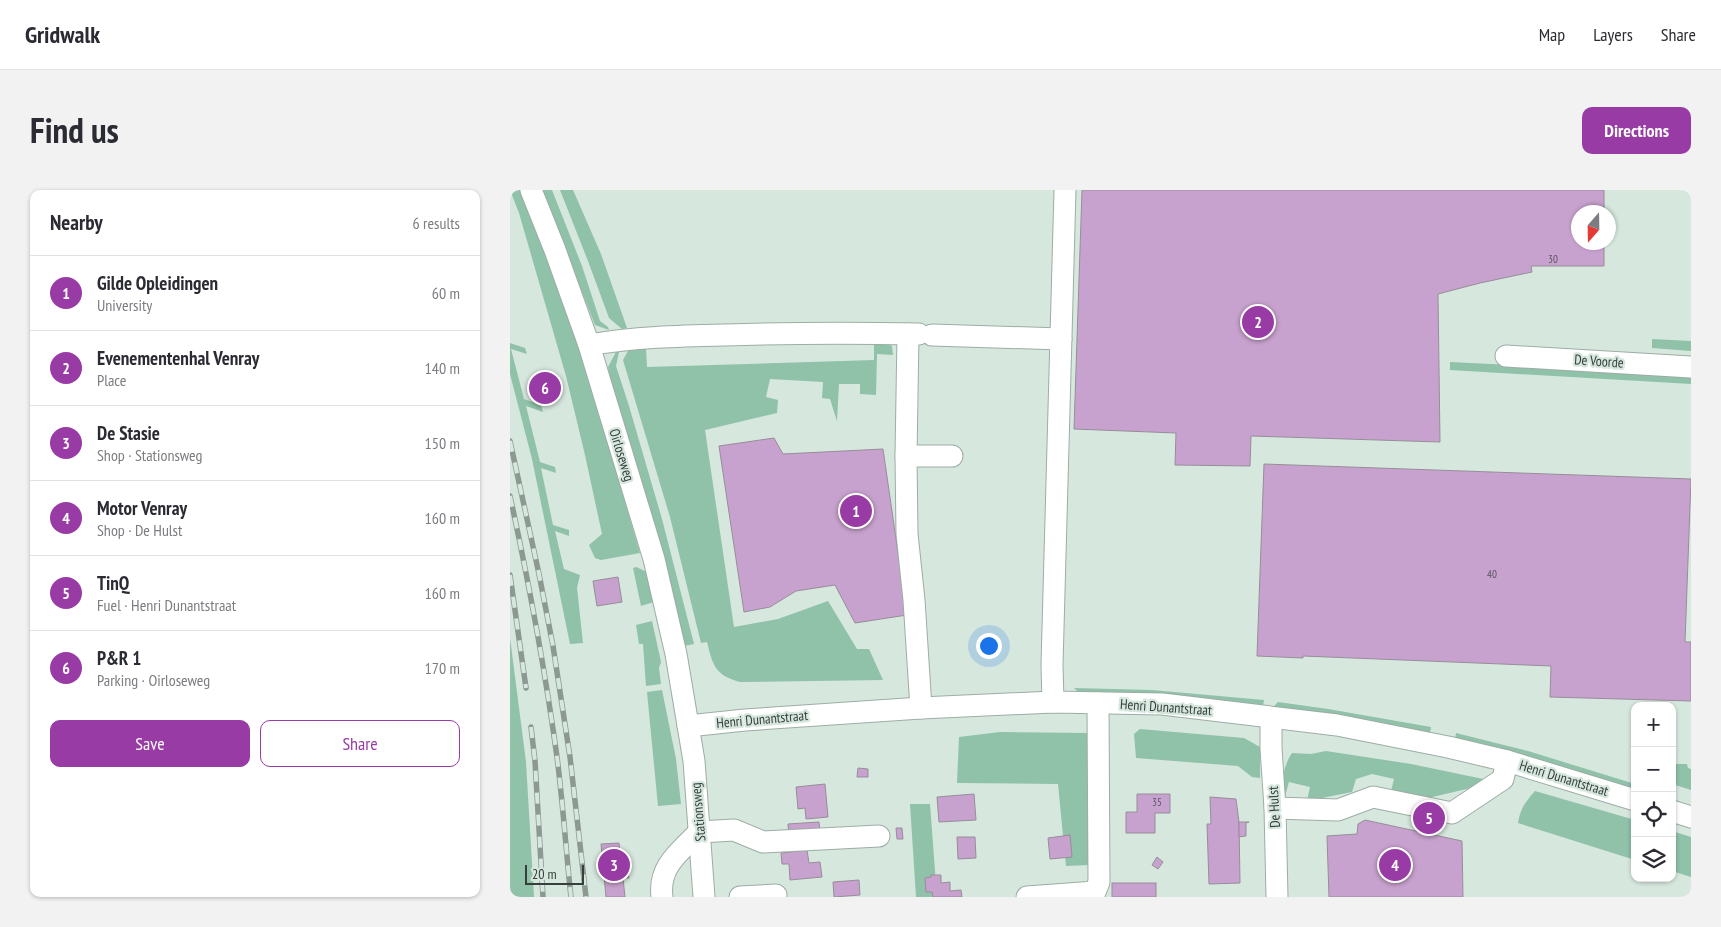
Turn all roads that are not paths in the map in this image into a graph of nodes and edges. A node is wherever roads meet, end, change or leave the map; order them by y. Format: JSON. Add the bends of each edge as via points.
{"nodes":[{"id":1,"x":531,"y":190,"type":"edge"},
{"id":2,"x":1065,"y":190,"type":"edge"},
{"id":3,"x":919,"y":334,"type":"junction"},
{"id":4,"x":1061,"y":339,"type":"junction"},
{"id":5,"x":589,"y":345,"type":"junction"},
{"id":6,"x":1506,"y":356,"type":"dead end"},
{"id":7,"x":1691,"y":367,"type":"edge"},
{"id":8,"x":906,"y":456,"type":"junction"},
{"id":9,"x":952,"y":456,"type":"dead end"},
{"id":10,"x":1053,"y":702,"type":"junction"},
{"id":11,"x":1098,"y":703,"type":"junction"},
{"id":12,"x":921,"y":708,"type":"junction"},
{"id":13,"x":1272,"y":718,"type":"junction"},
{"id":14,"x":688,"y":726,"type":"junction"},
{"id":15,"x":1507,"y":761,"type":"junction"},
{"id":16,"x":1631,"y":799,"type":"edge"},
{"id":17,"x":1275,"y":808,"type":"junction"},
{"id":18,"x":1676,"y":812,"type":"edge"},
{"id":19,"x":1691,"y":817,"type":"edge"},
{"id":20,"x":699,"y":832,"type":"junction"},
{"id":21,"x":879,"y":836,"type":"dead end"},
{"id":22,"x":776,"y":895,"type":"dead end"},
{"id":23,"x":662,"y":897,"type":"edge"},
{"id":24,"x":704,"y":897,"type":"edge"},
{"id":25,"x":740,"y":897,"type":"edge"},
{"id":26,"x":1027,"y":897,"type":"edge"},
{"id":27,"x":1277,"y":897,"type":"edge"}],
"edges":[{"from":1,"to":5,"type":"street","name":"Oirloseweg"},
{"from":2,"to":4,"type":"street"},
{"from":3,"to":4,"type":"street"},
{"from":3,"to":5,"type":"street","via":[[810,332],[659,337]]},
{"from":3,"to":8,"type":"street"},
{"from":4,"to":10,"type":"street"},
{"from":5,"to":14,"type":"street","name":"Oirloseweg","via":[[654,559],[676,654]]},
{"from":6,"to":7,"type":"street","name":"De Voorde"},
{"from":8,"to":9,"type":"street"},
{"from":8,"to":12,"type":"street","via":[[907,534]]},
{"from":10,"to":11,"type":"street","name":"Henri Dunantstraat"},
{"from":10,"to":12,"type":"street","name":"Henri Dunantstraat"},
{"from":11,"to":13,"type":"street","name":"Henri Dunantstraat","via":[[1162,704]]},
{"from":11,"to":26,"type":"street","via":[[1099,882],[1095,892]]},
{"from":12,"to":14,"type":"street","name":"Henri Dunantstraat"},
{"from":13,"to":15,"type":"street","name":"Henri Dunantstraat","via":[[1337,725]]},
{"from":13,"to":17,"type":"street","name":"De Hulst"},
{"from":14,"to":20,"type":"street","name":"Stationsweg"},
{"from":15,"to":16,"type":"street","name":"Henri Dunantstraat"},
{"from":15,"to":17,"type":"street","via":[[1503,779],[1452,813],[1373,797],[1338,810]]},
{"from":17,"to":27,"type":"street","name":"De Hulst"},
{"from":18,"to":19,"type":"street"},
{"from":20,"to":21,"type":"street","via":[[734,830],[763,842]]},
{"from":20,"to":23,"type":"street","via":[[668,863],[661,883]]},
{"from":20,"to":24,"type":"street","name":"Stationsweg"},
{"from":22,"to":25,"type":"street"}]}
